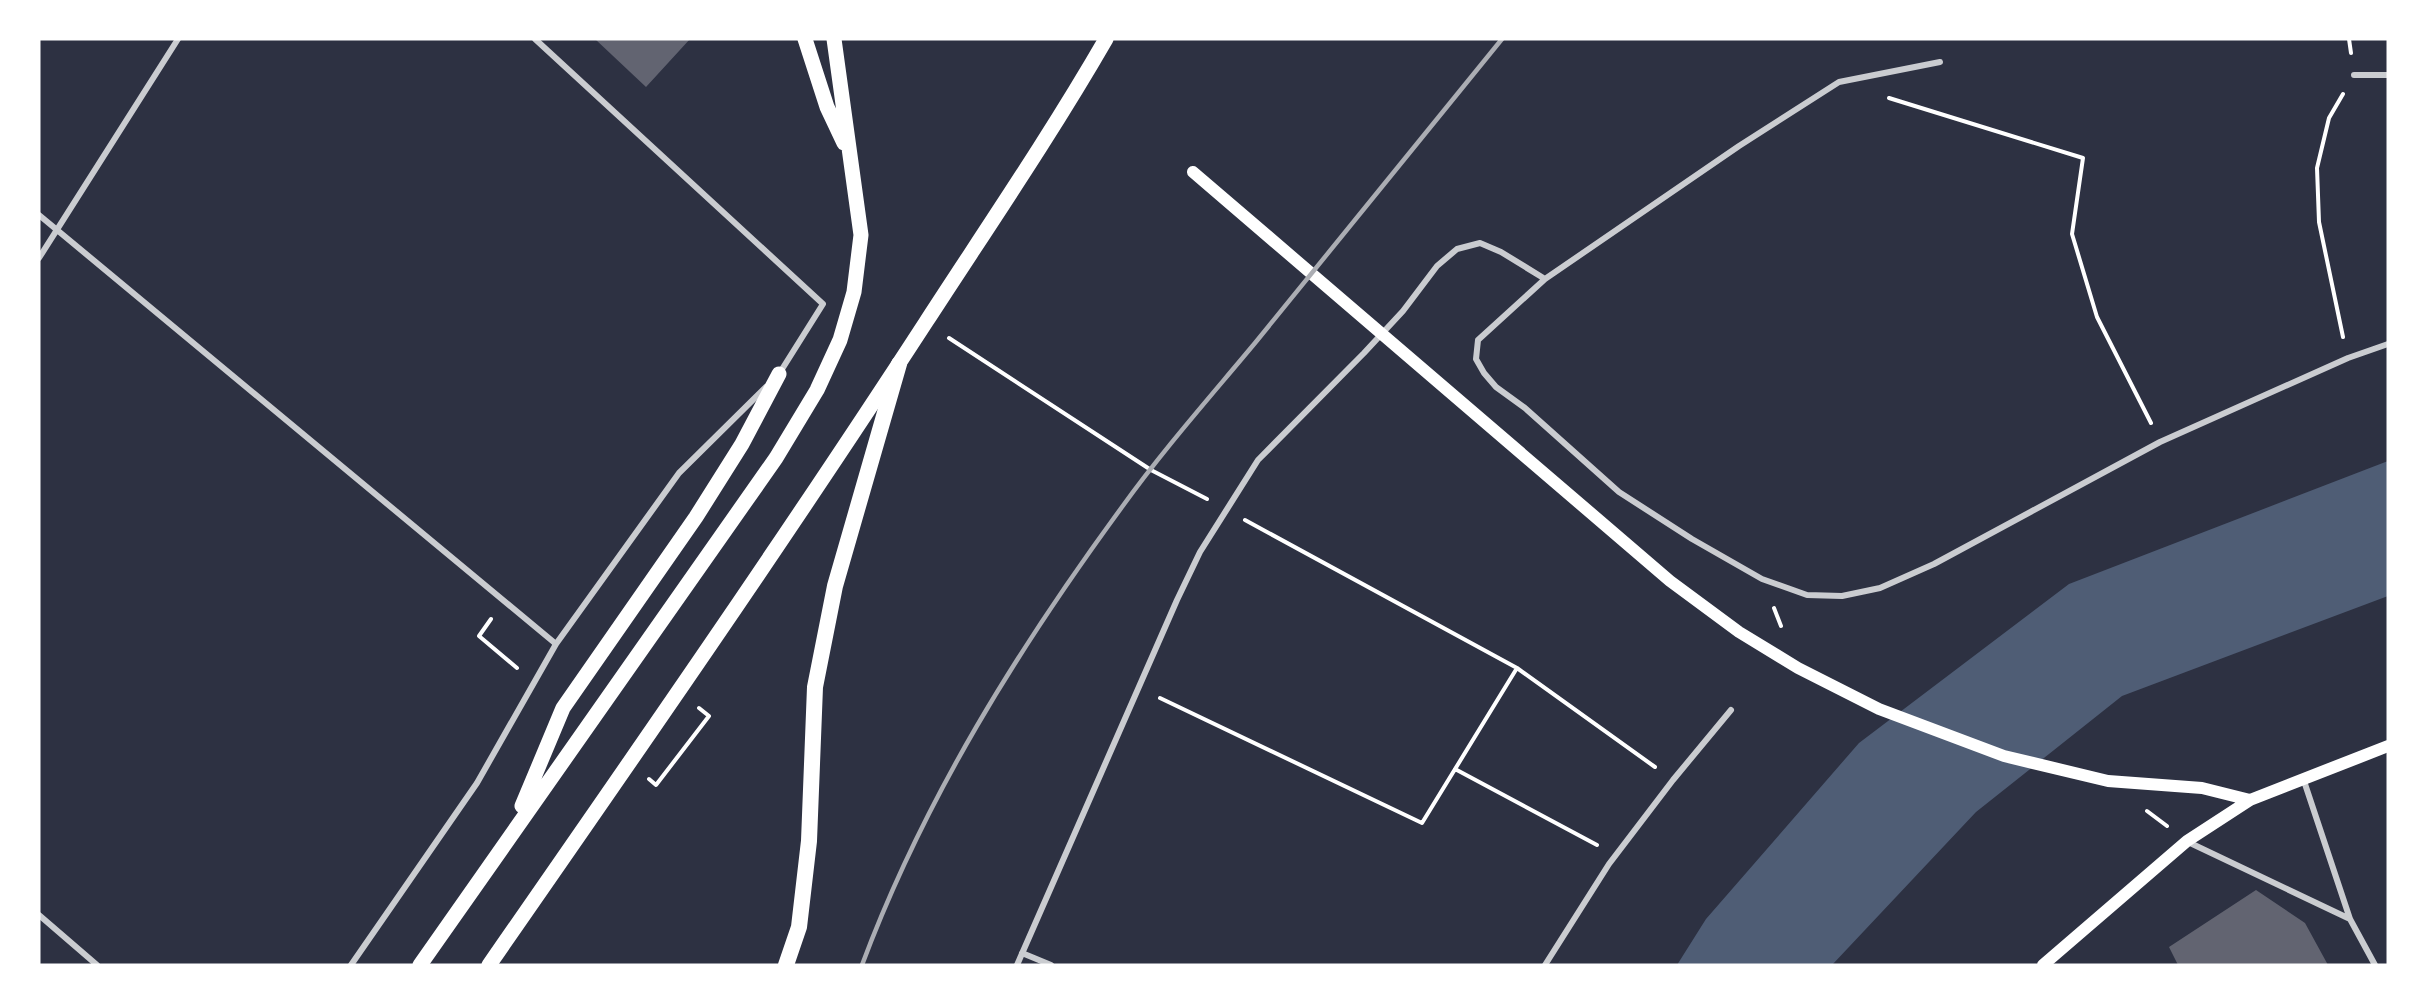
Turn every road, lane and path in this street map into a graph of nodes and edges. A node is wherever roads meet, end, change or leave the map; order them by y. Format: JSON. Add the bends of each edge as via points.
{"nodes":[{"id":1,"x":178,"y":39,"type":"edge"},
{"id":2,"x":535,"y":39,"type":"edge"},
{"id":3,"x":805,"y":39,"type":"edge"},
{"id":4,"x":834,"y":39,"type":"edge"},
{"id":5,"x":1106,"y":39,"type":"edge"},
{"id":6,"x":1941,"y":62,"type":"dead end"},
{"id":7,"x":2354,"y":75,"type":"joint"},
{"id":8,"x":2388,"y":75,"type":"edge"},
{"id":9,"x":1884,"y":96,"type":"dead end"},
{"id":10,"x":850,"y":154,"type":"junction"},
{"id":11,"x":1193,"y":172,"type":"dead end"},
{"id":12,"x":39,"y":215,"type":"edge"},
{"id":13,"x":57,"y":229,"type":"junction"},
{"id":14,"x":39,"y":258,"type":"edge"},
{"id":15,"x":1545,"y":279,"type":"junction"},
{"id":16,"x":925,"y":323,"type":"junction"},
{"id":17,"x":2388,"y":344,"type":"edge"},
{"id":18,"x":2348,"y":358,"type":"junction"},
{"id":19,"x":899,"y":364,"type":"junction"},
{"id":20,"x":779,"y":374,"type":"junction"},
{"id":21,"x":2160,"y":442,"type":"junction"},
{"id":22,"x":1227,"y":510,"type":"junction"},
{"id":23,"x":556,"y":644,"type":"junction"},
{"id":24,"x":1517,"y":668,"type":"junction"},
{"id":25,"x":1138,"y":688,"type":"junction"},
{"id":26,"x":1731,"y":710,"type":"dead end"},
{"id":27,"x":2388,"y":746,"type":"edge"},
{"id":28,"x":1455,"y":769,"type":"junction"},
{"id":29,"x":1673,"y":780,"type":"junction"},
{"id":30,"x":2304,"y":781,"type":"junction"},
{"id":31,"x":2250,"y":800,"type":"junction"},
{"id":32,"x":507,"y":839,"type":"junction"},
{"id":33,"x":2187,"y":841,"type":"junction"},
{"id":34,"x":1616,"y":855,"type":"junction"},
{"id":35,"x":39,"y":915,"type":"edge"},
{"id":36,"x":2350,"y":919,"type":"junction"},
{"id":37,"x":1022,"y":953,"type":"junction"},
{"id":38,"x":98,"y":965,"type":"edge"},
{"id":39,"x":351,"y":965,"type":"edge"},
{"id":40,"x":420,"y":965,"type":"edge"},
{"id":41,"x":489,"y":965,"type":"edge"},
{"id":42,"x":786,"y":965,"type":"edge"},
{"id":43,"x":1017,"y":965,"type":"edge"},
{"id":44,"x":1051,"y":965,"type":"edge"},
{"id":45,"x":1545,"y":965,"type":"edge"},
{"id":46,"x":2043,"y":965,"type":"edge"},
{"id":47,"x":2375,"y":965,"type":"edge"}],
"edges":[{"from":1,"to":13,"type":"street"},
{"from":2,"to":20,"type":"street","via":[[823,304]]},
{"from":3,"to":10,"type":"main road","via":[[827,107]]},
{"from":4,"to":10,"type":"main road"},
{"from":5,"to":16,"type":"main road"},
{"from":6,"to":15,"type":"street","via":[[1839,82]]},
{"from":7,"to":8,"type":"street"},
{"from":7,"to":18,"type":"path","via":[[2329,118],[2316,168],[2319,222]]},
{"from":9,"to":21,"type":"path","via":[[2083,158],[2072,234],[2097,317]]},
{"from":10,"to":32,"type":"main road","via":[[861,235],[854,292],[840,340],[817,390],[776,458]]},
{"from":11,"to":31,"type":"main road","via":[[1670,581],[1738,632],[1798,668],[1879,709],[2004,756],[2108,781],[2202,788]]},
{"from":12,"to":13,"type":"street"},
{"from":13,"to":14,"type":"street"},
{"from":13,"to":23,"type":"street"},
{"from":15,"to":21,"type":"street","via":[[1478,340],[1476,359],[1484,373],[1619,492],[1762,579],[1807,595],[1842,596],[1880,588],[1934,564]]},
{"from":15,"to":22,"type":"street","via":[[1480,243],[1457,249],[1437,266],[1364,353],[1258,460]]},
{"from":16,"to":19,"type":"main road"},
{"from":16,"to":22,"type":"path","via":[[1151,470]]},
{"from":17,"to":18,"type":"street"},
{"from":18,"to":21,"type":"street"},
{"from":19,"to":41,"type":"main road"},
{"from":19,"to":42,"type":"highway","via":[[835,586],[815,687],[809,841],[799,927]]},
{"from":20,"to":23,"type":"street","via":[[680,473]]},
{"from":20,"to":32,"type":"main road","via":[[742,444],[696,517],[562,708]]},
{"from":22,"to":24,"type":"path"},
{"from":22,"to":25,"type":"street","via":[[1200,552]]},
{"from":23,"to":39,"type":"street","via":[[477,783]]},
{"from":24,"to":28,"type":"path"},
{"from":24,"to":29,"type":"path"},
{"from":25,"to":28,"type":"path","via":[[1422,823]]},
{"from":25,"to":37,"type":"street"},
{"from":26,"to":29,"type":"street"},
{"from":27,"to":30,"type":"main road"},
{"from":28,"to":34,"type":"path"},
{"from":29,"to":34,"type":"street"},
{"from":30,"to":31,"type":"main road"},
{"from":30,"to":36,"type":"street"},
{"from":31,"to":33,"type":"main road"},
{"from":32,"to":40,"type":"main road"},
{"from":33,"to":36,"type":"street"},
{"from":33,"to":46,"type":"main road"},
{"from":34,"to":45,"type":"street"},
{"from":35,"to":38,"type":"street"},
{"from":36,"to":47,"type":"street"},
{"from":37,"to":43,"type":"street"},
{"from":37,"to":44,"type":"street"}]}
